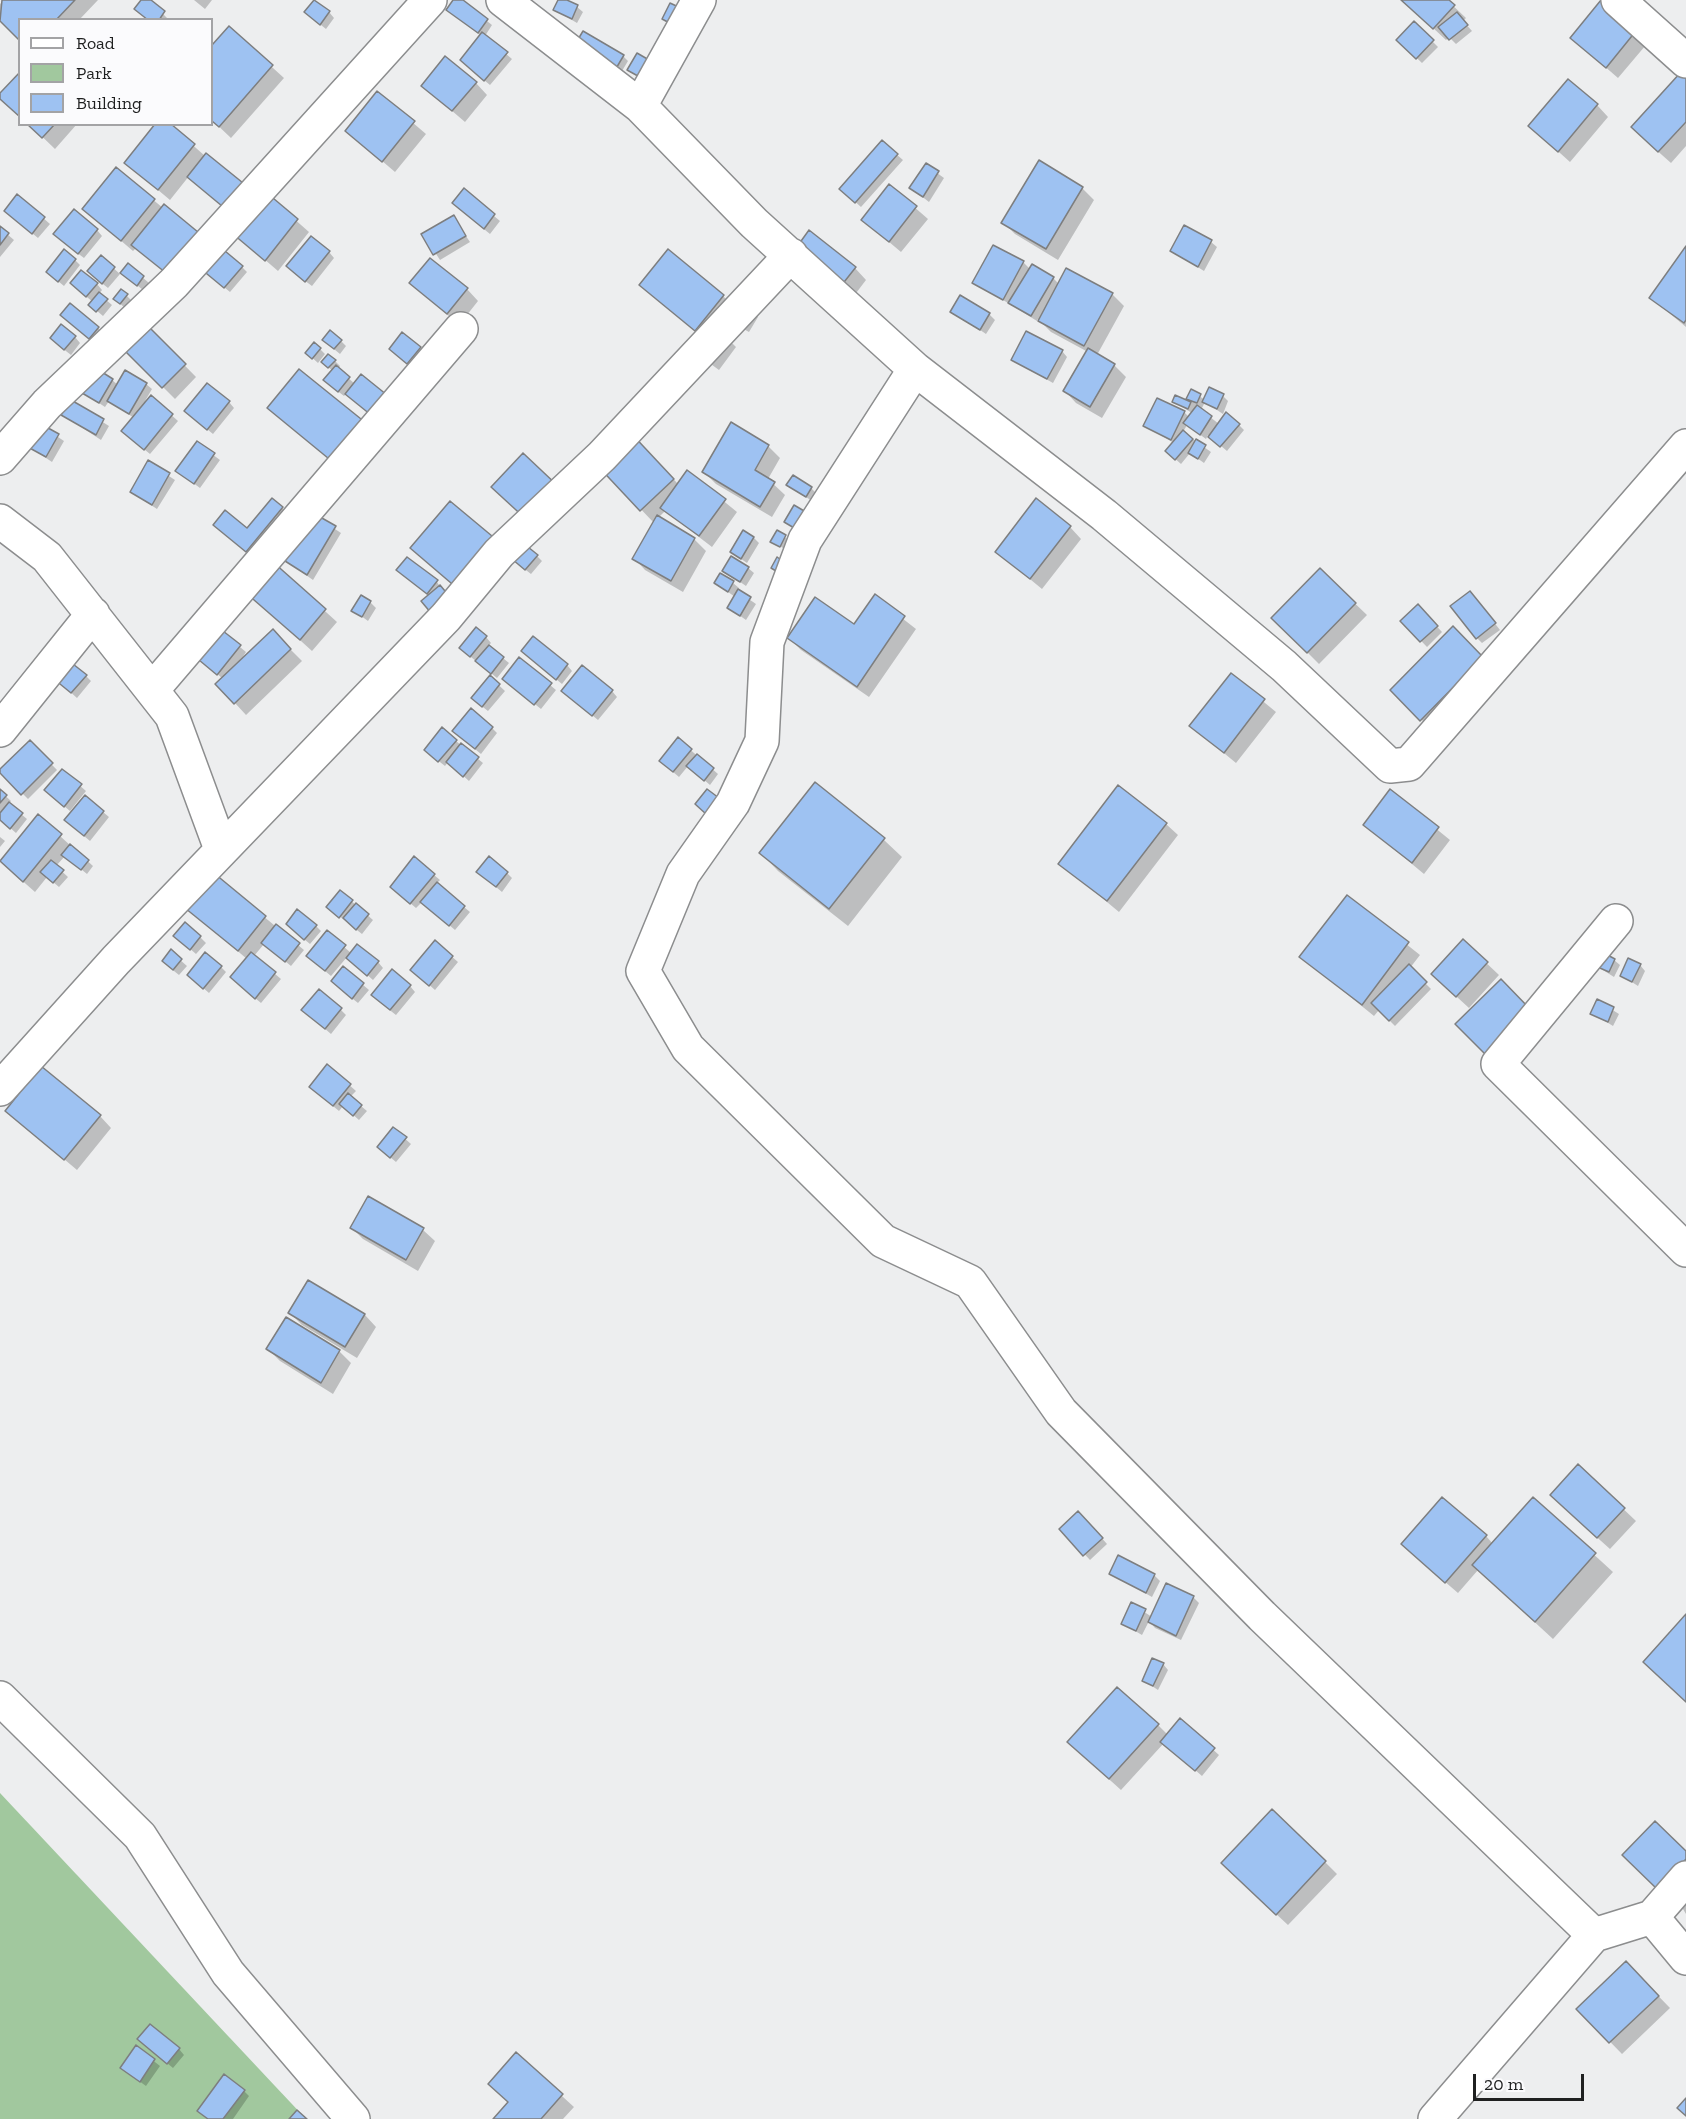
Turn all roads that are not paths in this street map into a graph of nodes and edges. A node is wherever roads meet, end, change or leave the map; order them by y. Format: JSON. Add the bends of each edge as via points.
{"nodes":[{"id":1,"x":430,"y":0,"type":"edge"},
{"id":2,"x":503,"y":0,"type":"edge"},
{"id":3,"x":699,"y":0,"type":"edge"},
{"id":4,"x":1618,"y":0,"type":"edge"},
{"id":5,"x":1686,"y":61,"type":"edge"},
{"id":6,"x":640,"y":106,"type":"junction"},
{"id":7,"x":790,"y":255,"type":"junction"},
{"id":8,"x":461,"y":329,"type":"dead end"},
{"id":9,"x":915,"y":369,"type":"junction"},
{"id":10,"x":1686,"y":446,"type":"edge"},
{"id":11,"x":0,"y":458,"type":"edge"},
{"id":12,"x":0,"y":521,"type":"edge"},
{"id":13,"x":93,"y":614,"type":"junction"},
{"id":14,"x":152,"y":690,"type":"junction"},
{"id":15,"x":0,"y":730,"type":"edge"},
{"id":16,"x":221,"y":849,"type":"junction"},
{"id":17,"x":1616,"y":921,"type":"dead end"},
{"id":18,"x":0,"y":1089,"type":"edge"},
{"id":19,"x":1686,"y":1250,"type":"edge"},
{"id":20,"x":0,"y":1698,"type":"edge"},
{"id":21,"x":1686,"y":1878,"type":"edge"},
{"id":22,"x":1652,"y":1917,"type":"junction"},
{"id":23,"x":1594,"y":1935,"type":"junction"},
{"id":24,"x":1686,"y":1958,"type":"edge"},
{"id":25,"x":353,"y":2119,"type":"edge"},
{"id":26,"x":1436,"y":2119,"type":"edge"}],
"edges":[{"from":1,"to":11,"type":"street","via":[[174,283],[47,404]]},
{"from":2,"to":6,"type":"street"},
{"from":3,"to":6,"type":"street"},
{"from":4,"to":5,"type":"street"},
{"from":6,"to":7,"type":"street"},
{"from":7,"to":9,"type":"street"},
{"from":7,"to":16,"type":"street","via":[[602,456],[499,553],[446,618]]},
{"from":8,"to":14,"type":"street"},
{"from":9,"to":10,"type":"street","via":[[1104,515],[1284,666],[1390,766],[1409,764]]},
{"from":9,"to":23,"type":"street","via":[[805,540],[767,642],[762,741],[733,803],[683,874],[643,971],[688,1048],[883,1241],[970,1282],[1061,1412],[1262,1616]]},
{"from":12,"to":13,"type":"street","via":[[47,557]]},
{"from":13,"to":14,"type":"street"},
{"from":13,"to":15,"type":"street"},
{"from":14,"to":16,"type":"street","via":[[172,716]]},
{"from":16,"to":18,"type":"street"},
{"from":17,"to":19,"type":"street","via":[[1498,1064]]},
{"from":20,"to":25,"type":"street","via":[[140,1836],[228,1973]]},
{"from":21,"to":22,"type":"street"},
{"from":22,"to":23,"type":"street"},
{"from":22,"to":24,"type":"street"},
{"from":23,"to":26,"type":"street"}]}
